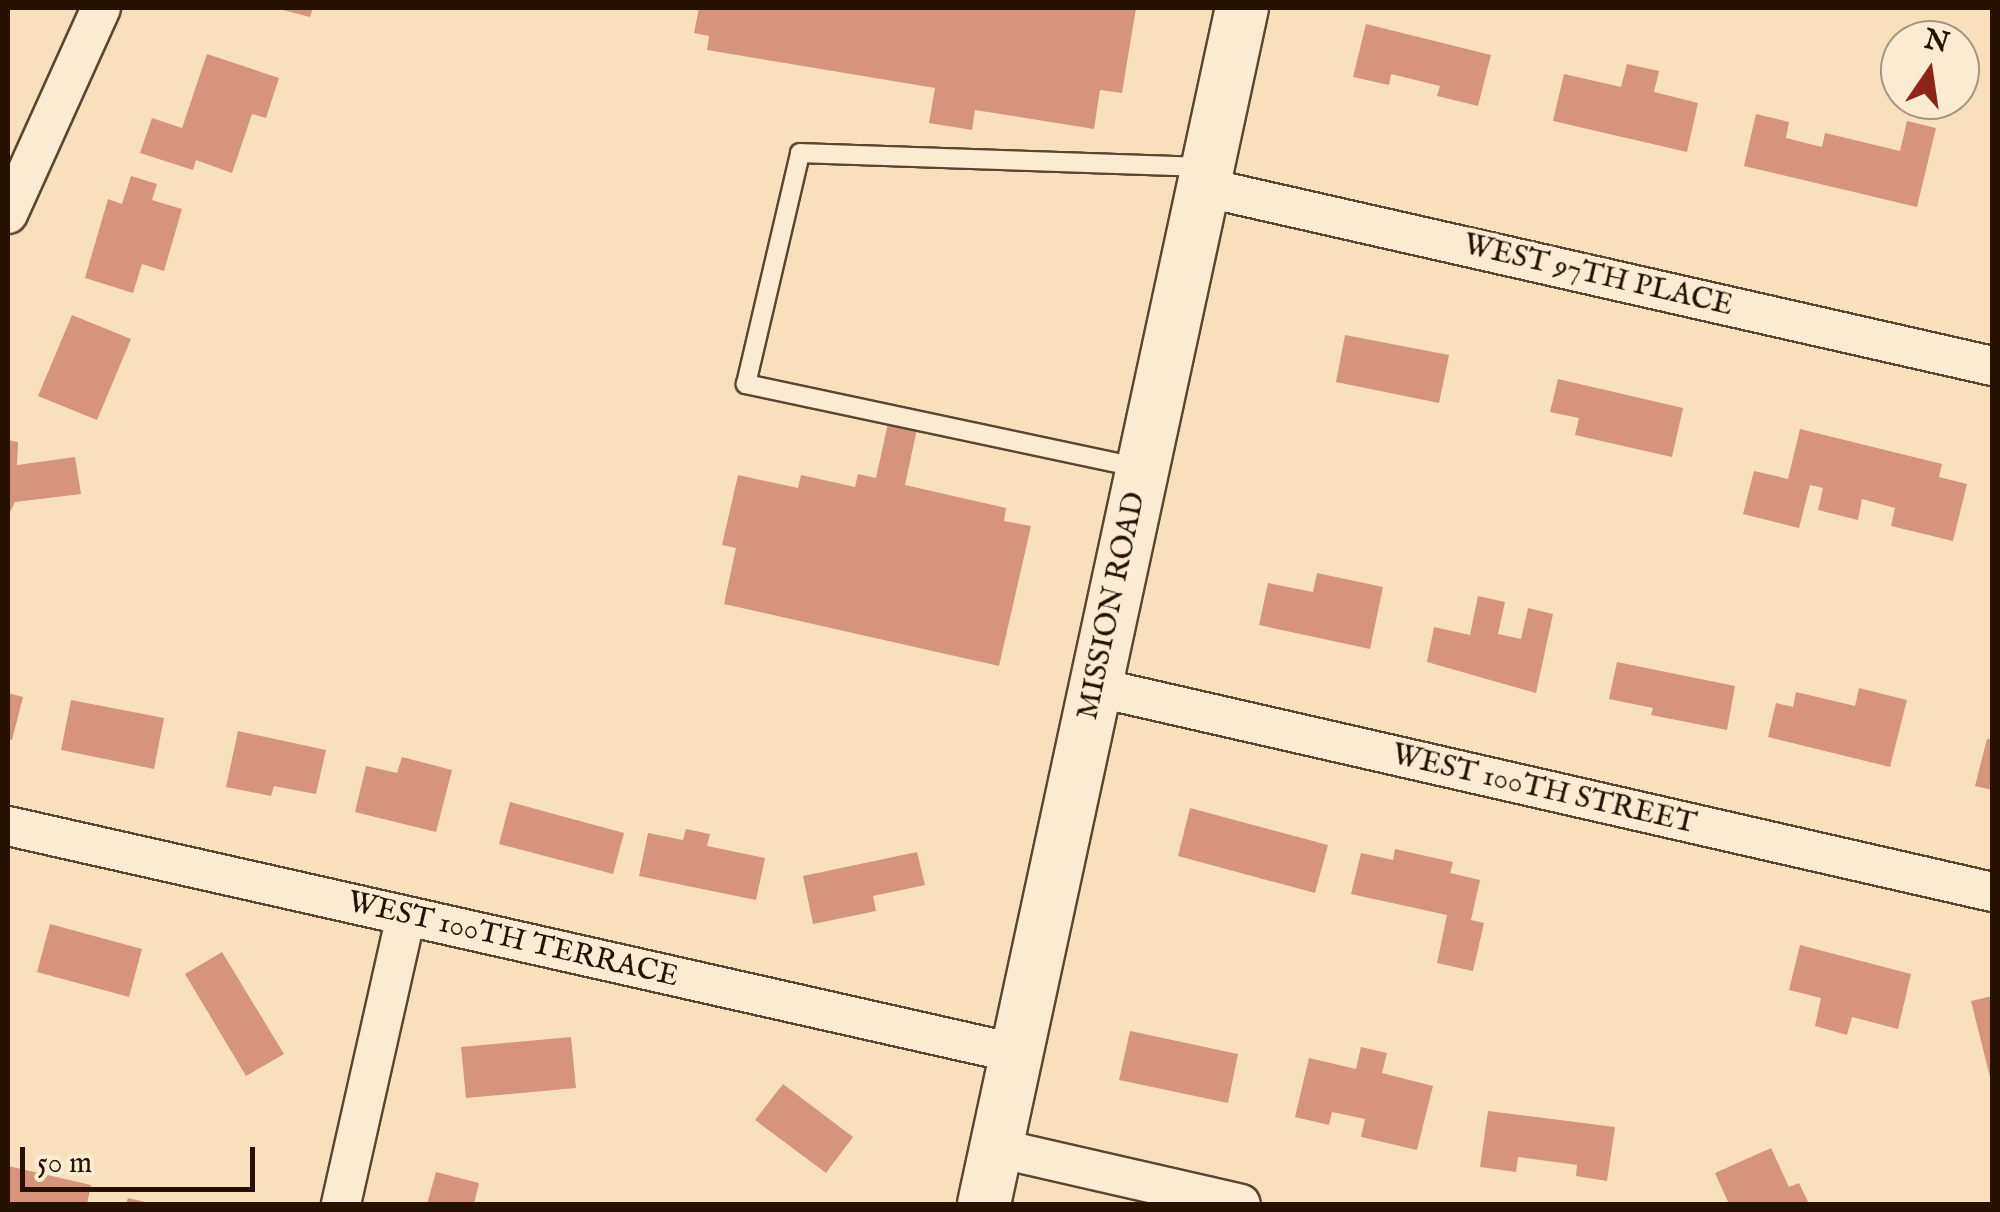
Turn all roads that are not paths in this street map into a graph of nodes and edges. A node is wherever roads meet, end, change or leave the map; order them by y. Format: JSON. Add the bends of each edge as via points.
{"nodes":[{"id":1,"x":102,"y":8,"type":"edge"},
{"id":2,"x":1242,"y":8,"type":"edge"},
{"id":3,"x":1205,"y":177,"type":"junction"},
{"id":4,"x":8,"y":214,"type":"edge"},
{"id":5,"x":1992,"y":366,"type":"edge"},
{"id":6,"x":1142,"y":468,"type":"junction"},
{"id":7,"x":1094,"y":687,"type":"junction"},
{"id":8,"x":8,"y":826,"type":"edge"},
{"id":9,"x":1992,"y":892,"type":"edge"},
{"id":10,"x":406,"y":916,"type":"junction"},
{"id":11,"x":1019,"y":1054,"type":"junction"},
{"id":12,"x":997,"y":1148,"type":"junction"},
{"id":13,"x":341,"y":1204,"type":"edge"},
{"id":14,"x":984,"y":1204,"type":"edge"},
{"id":15,"x":1241,"y":1204,"type":"edge"}],
"edges":[{"from":1,"to":4,"type":"street"},
{"from":2,"to":3,"type":"main road","name":"MISSION ROAD"},
{"from":3,"to":5,"type":"street","name":"WEST 97TH PLACE"},
{"from":3,"to":6,"type":"main road","name":"MISSION ROAD"},
{"from":3,"to":6,"type":"lane","via":[[800,154],[746,384]]},
{"from":6,"to":7,"type":"main road","name":"MISSION ROAD"},
{"from":7,"to":9,"type":"street","name":"WEST 100TH STREET"},
{"from":7,"to":11,"type":"main road","name":"MISSION ROAD"},
{"from":8,"to":10,"type":"street","name":"WEST 100TH TERRACE"},
{"from":10,"to":11,"type":"street","name":"WEST 100TH TERRACE"},
{"from":10,"to":13,"type":"street"},
{"from":11,"to":12,"type":"main road","name":"MISSION ROAD"},
{"from":12,"to":14,"type":"main road","name":"MISSION ROAD"},
{"from":12,"to":15,"type":"street"}]}
